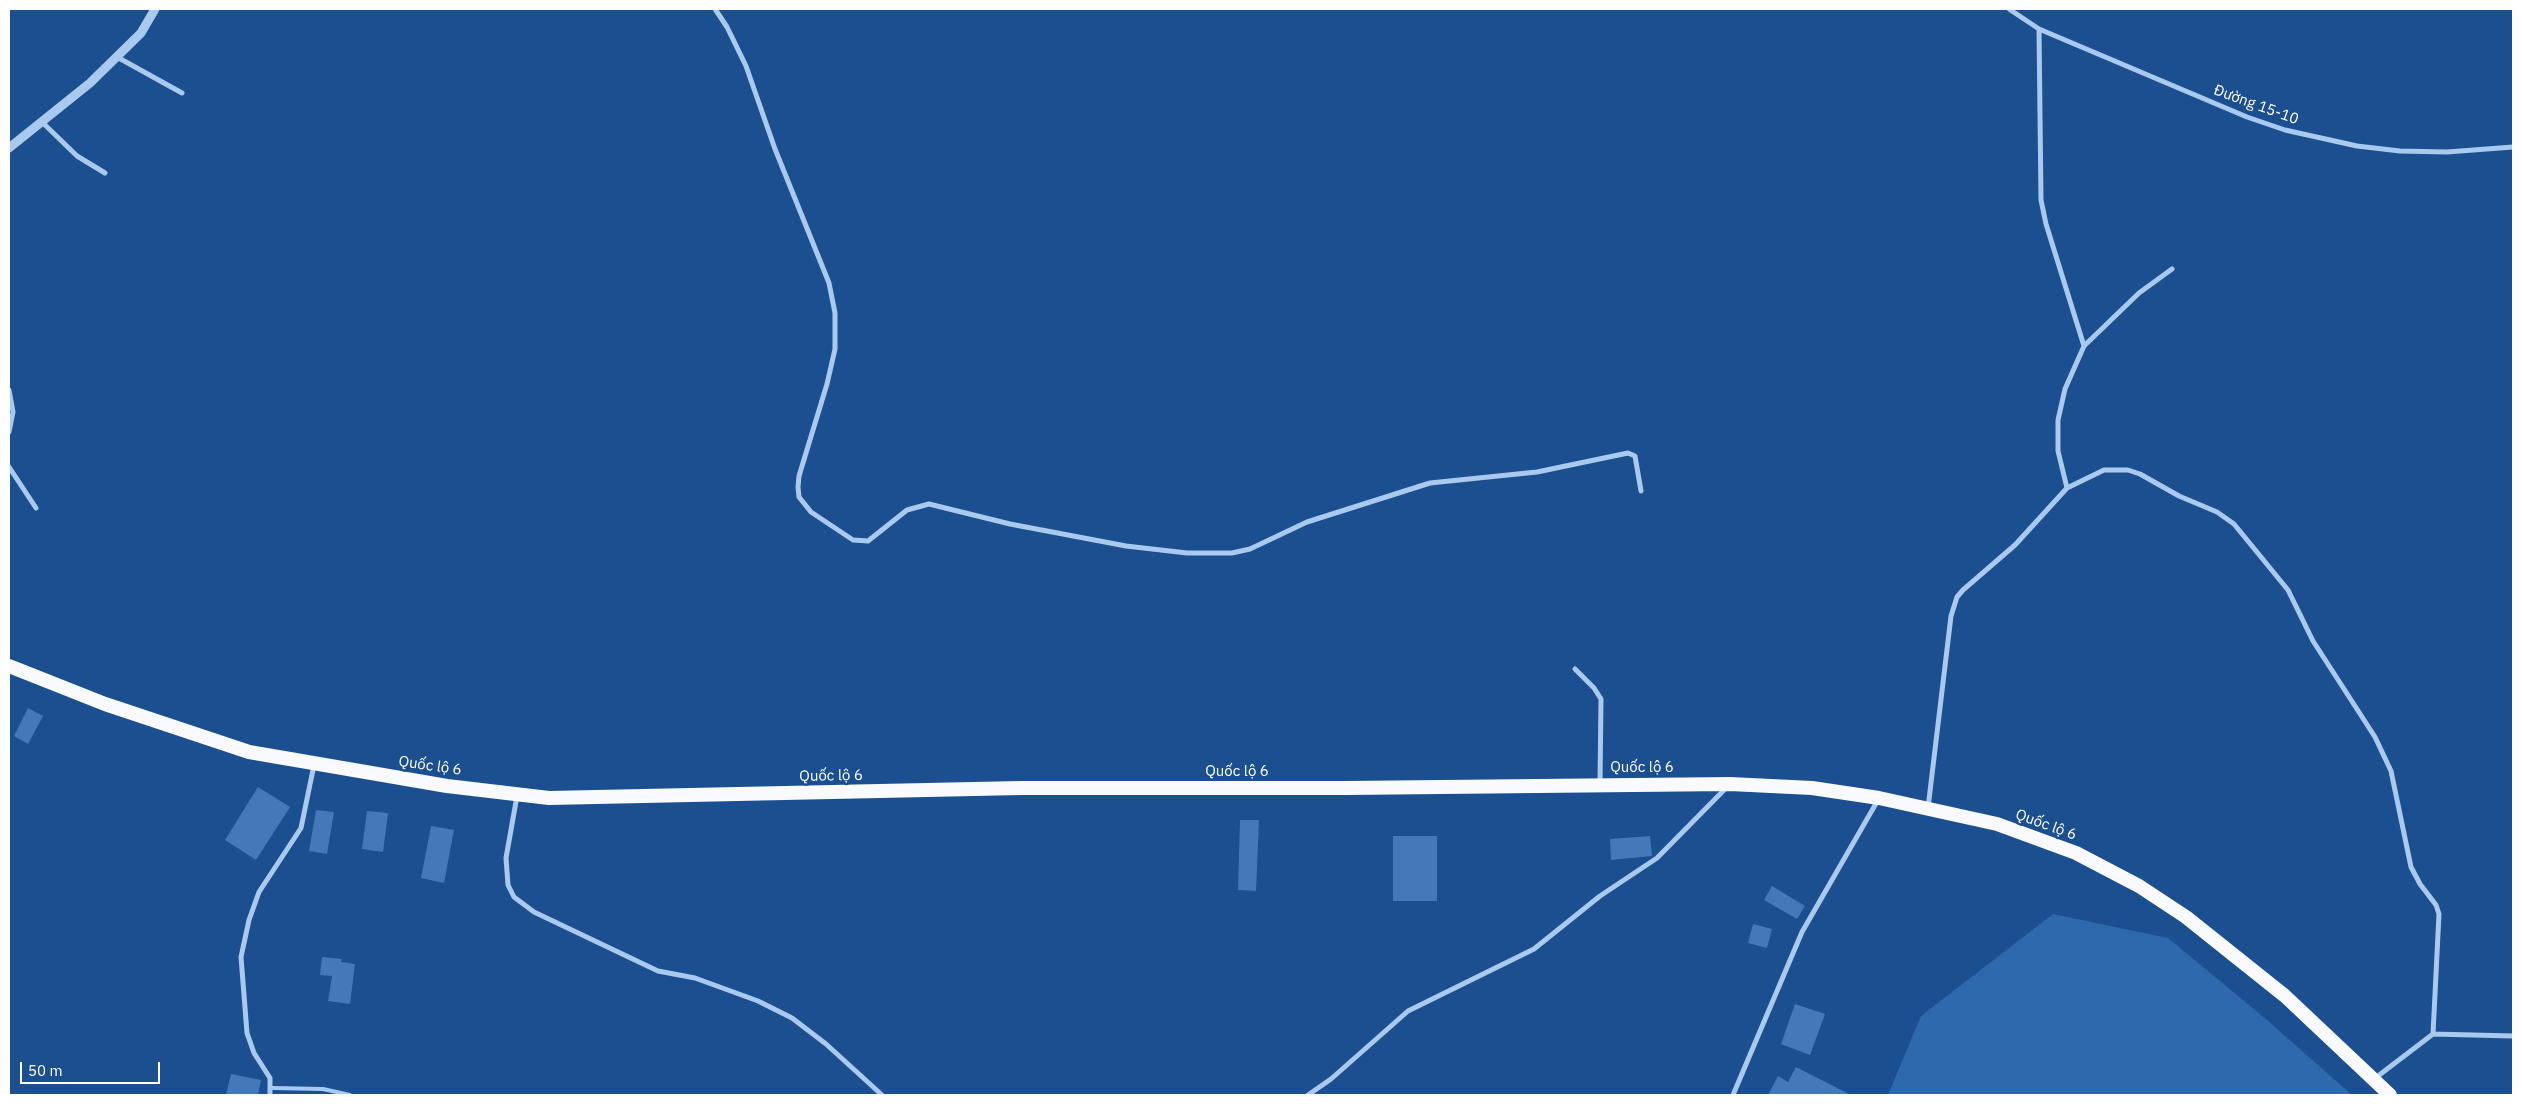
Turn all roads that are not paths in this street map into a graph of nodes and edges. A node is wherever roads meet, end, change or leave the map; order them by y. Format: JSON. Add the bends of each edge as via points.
{"nodes":[{"id":1,"x":155,"y":9,"type":"edge"},
{"id":2,"x":714,"y":9,"type":"edge"},
{"id":3,"x":2009,"y":9,"type":"edge"},
{"id":4,"x":2039,"y":29,"type":"junction"},
{"id":5,"x":117,"y":57,"type":"junction"},
{"id":6,"x":182,"y":93,"type":"dead end"},
{"id":7,"x":42,"y":122,"type":"junction"},
{"id":8,"x":2513,"y":147,"type":"edge"},
{"id":9,"x":9,"y":148,"type":"edge"},
{"id":10,"x":105,"y":173,"type":"dead end"},
{"id":11,"x":2172,"y":269,"type":"dead end"},
{"id":12,"x":2084,"y":346,"type":"junction"},
{"id":13,"x":9,"y":390,"type":"edge"},
{"id":14,"x":9,"y":432,"type":"edge"},
{"id":15,"x":9,"y":467,"type":"edge"},
{"id":16,"x":2067,"y":488,"type":"junction"},
{"id":17,"x":1641,"y":491,"type":"dead end"},
{"id":18,"x":36,"y":508,"type":"dead end"},
{"id":19,"x":9,"y":666,"type":"edge"},
{"id":20,"x":1574,"y":669,"type":"dead end"},
{"id":21,"x":314,"y":765,"type":"junction"},
{"id":22,"x":1730,"y":784,"type":"junction"},
{"id":23,"x":1600,"y":785,"type":"junction"},
{"id":24,"x":518,"y":794,"type":"junction"},
{"id":25,"x":1880,"y":798,"type":"junction"},
{"id":26,"x":1928,"y":808,"type":"junction"},
{"id":27,"x":2433,"y":1034,"type":"junction"},
{"id":28,"x":2513,"y":1036,"type":"edge"},
{"id":29,"x":2374,"y":1079,"type":"junction"},
{"id":30,"x":272,"y":1088,"type":"junction"},
{"id":31,"x":270,"y":1095,"type":"edge"},
{"id":32,"x":350,"y":1095,"type":"edge"},
{"id":33,"x":882,"y":1095,"type":"edge"},
{"id":34,"x":1308,"y":1095,"type":"edge"},
{"id":35,"x":1733,"y":1095,"type":"edge"},
{"id":36,"x":2390,"y":1095,"type":"edge"}],
"edges":[{"from":1,"to":5,"type":"street","via":[[141,33]]},
{"from":2,"to":17,"type":"street","via":[[727,27],[746,66],[775,149],[829,283],[835,313],[835,349],[798,487],[799,496],[811,512],[853,540],[868,541],[907,510],[929,504],[1010,524],[1126,546],[1187,553],[1232,553],[1250,550],[1307,522],[1430,482],[1537,472],[1628,453],[1635,456]]},
{"from":3,"to":4,"type":"street","name":"Đường 15-10"},
{"from":4,"to":8,"type":"street","name":"Đường 15-10","via":[[2247,118],[2314,138],[2400,151],[2447,152]]},
{"from":4,"to":12,"type":"street","via":[[2041,200]]},
{"from":5,"to":6,"type":"street"},
{"from":5,"to":7,"type":"street"},
{"from":7,"to":9,"type":"street"},
{"from":7,"to":10,"type":"street","via":[[77,156]]},
{"from":11,"to":12,"type":"street","via":[[2139,293]]},
{"from":12,"to":16,"type":"street","via":[[2065,390],[2058,420],[2058,451]]},
{"from":13,"to":14,"type":"street","via":[[13,412]]},
{"from":15,"to":18,"type":"street"},
{"from":16,"to":26,"type":"street","via":[[2015,545],[1957,597],[1951,616]]},
{"from":16,"to":27,"type":"street","via":[[2104,470],[2128,470],[2140,474],[2226,517],[2288,590],[2313,641],[2386,758],[2411,867],[2439,914]]},
{"from":19,"to":21,"type":"highway","name":"Quốc lộ 6","via":[[105,704],[249,752]]},
{"from":20,"to":23,"type":"street","via":[[1601,699]]},
{"from":21,"to":24,"type":"highway","name":"Quốc lộ 6"},
{"from":21,"to":30,"type":"street","via":[[301,828],[259,892],[241,957],[247,1033]]},
{"from":22,"to":23,"type":"highway","name":"Quốc lộ 6"},
{"from":22,"to":25,"type":"highway","name":"Quốc lộ 6","via":[[1812,788]]},
{"from":22,"to":34,"type":"street","via":[[1657,858],[1600,896],[1534,949],[1408,1011],[1331,1080]]},
{"from":23,"to":24,"type":"highway","name":"Quốc lộ 6","via":[[1021,788],[549,798]]},
{"from":24,"to":33,"type":"street","via":[[506,858],[508,885],[514,897],[534,912],[658,971],[695,978],[758,1001],[792,1018]]},
{"from":25,"to":26,"type":"highway","name":"Quốc lộ 6"},
{"from":25,"to":35,"type":"street","via":[[1802,932]]},
{"from":26,"to":29,"type":"highway","name":"Quốc lộ 6","via":[[1997,824],[2076,853],[2138,886],[2186,917],[2285,996]]},
{"from":27,"to":28,"type":"street"},
{"from":27,"to":29,"type":"street"},
{"from":29,"to":36,"type":"highway","name":"Quốc lộ 6"},
{"from":30,"to":31,"type":"street"},
{"from":30,"to":32,"type":"lane","via":[[322,1089]]}]}
